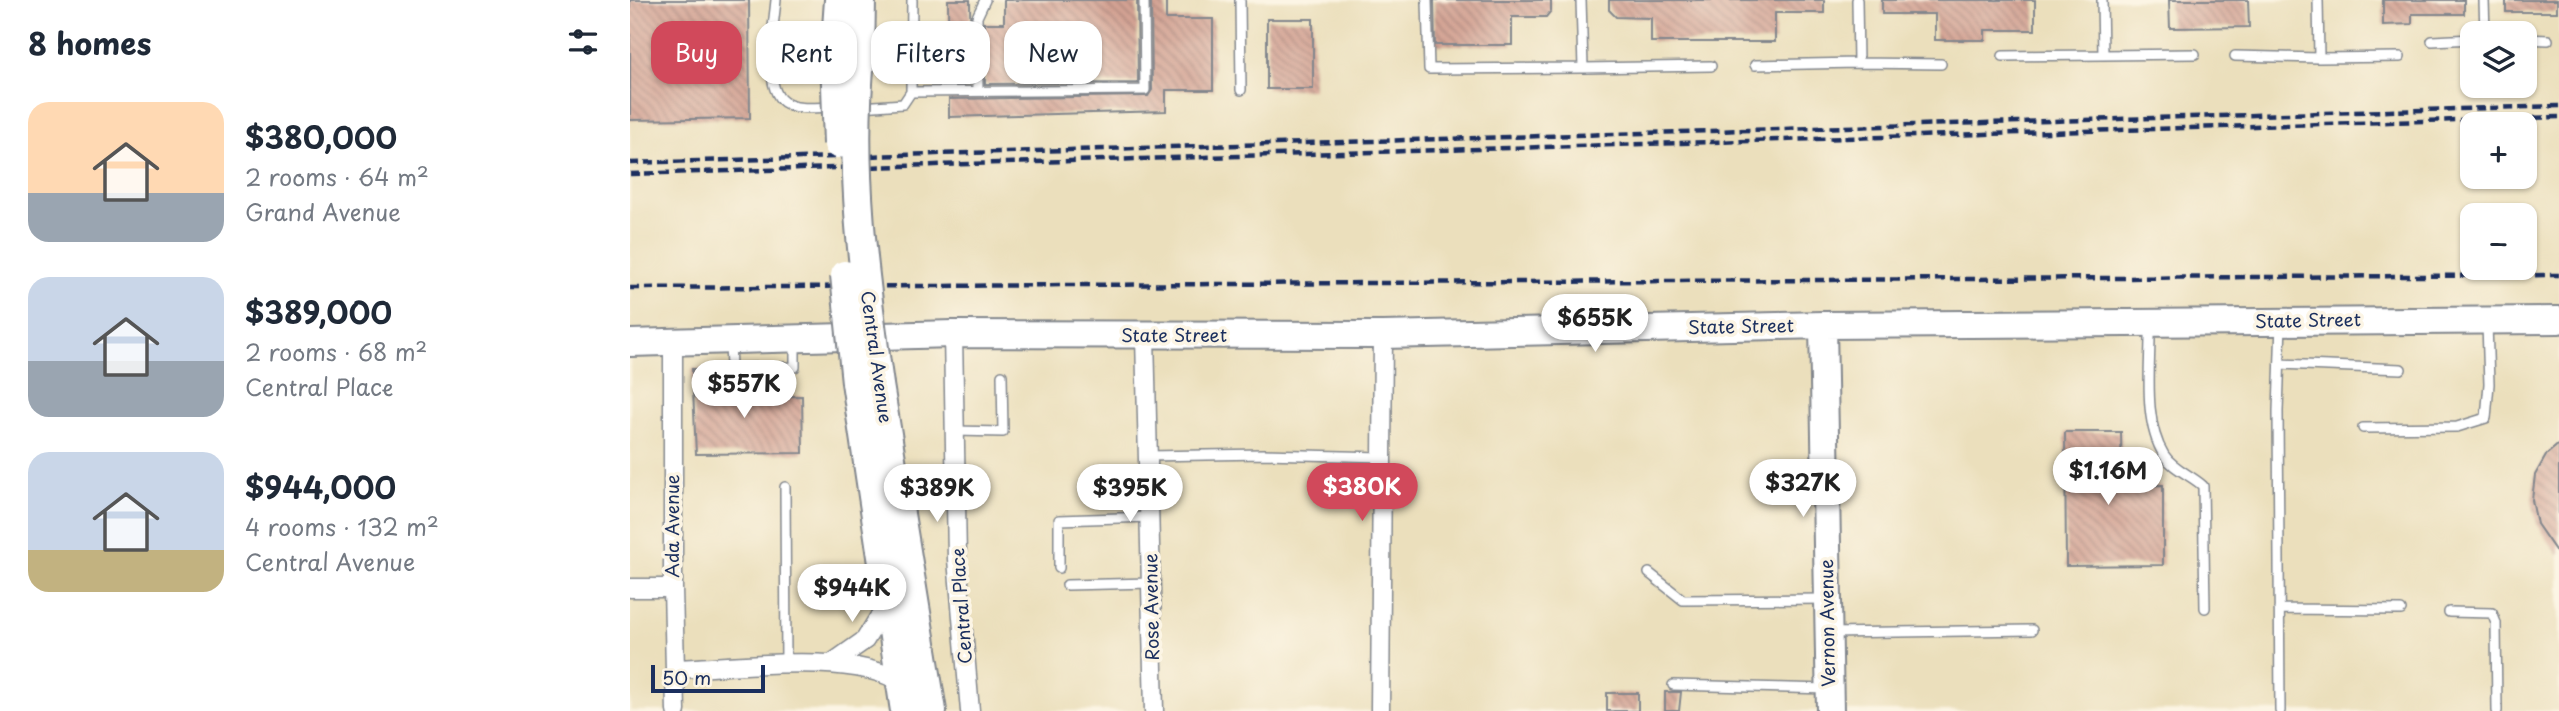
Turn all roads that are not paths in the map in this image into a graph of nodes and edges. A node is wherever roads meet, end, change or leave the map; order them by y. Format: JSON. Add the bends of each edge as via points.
{"nodes":[{"id":1,"x":776,"y":0,"type":"edge"},
{"id":2,"x":839,"y":0,"type":"edge"},
{"id":3,"x":861,"y":0,"type":"edge"},
{"id":4,"x":912,"y":0,"type":"edge"},
{"id":5,"x":985,"y":0,"type":"edge"},
{"id":6,"x":1144,"y":0,"type":"edge"},
{"id":7,"x":1240,"y":0,"type":"edge"},
{"id":8,"x":1427,"y":0,"type":"edge"},
{"id":9,"x":1581,"y":0,"type":"edge"},
{"id":10,"x":1857,"y":0,"type":"edge"},
{"id":11,"x":2102,"y":0,"type":"edge"},
{"id":12,"x":2318,"y":0,"type":"edge"},
{"id":13,"x":2484,"y":0,"type":"edge"},
{"id":14,"x":842,"y":21,"type":"edge"},
{"id":15,"x":856,"y":21,"type":"edge"},
{"id":16,"x":2484,"y":21,"type":"edge"},
{"id":17,"x":2460,"y":40,"type":"edge"},
{"id":18,"x":2537,"y":40,"type":"edge"},
{"id":19,"x":2548,"y":40,"type":"dead end"},
{"id":20,"x":2432,"y":41,"type":"dead end"},
{"id":21,"x":2195,"y":54,"type":"dead end"},
{"id":22,"x":2103,"y":55,"type":"junction"},
{"id":23,"x":2003,"y":56,"type":"dead end"},
{"id":24,"x":2235,"y":56,"type":"dead end"},
{"id":25,"x":2400,"y":57,"type":"dead end"},
{"id":26,"x":2319,"y":58,"type":"junction"},
{"id":27,"x":1858,"y":64,"type":"junction"},
{"id":28,"x":1941,"y":64,"type":"dead end"},
{"id":29,"x":1755,"y":65,"type":"dead end"},
{"id":30,"x":1711,"y":66,"type":"dead end"},
{"id":31,"x":1583,"y":68,"type":"junction"},
{"id":32,"x":853,"y":84,"type":"edge"},
{"id":33,"x":1241,"y":89,"type":"dead end"},
{"id":34,"x":978,"y":91,"type":"junction"},
{"id":35,"x":911,"y":92,"type":"junction"},
{"id":36,"x":2487,"y":319,"type":"junction"},
{"id":37,"x":2559,"y":320,"type":"edge"},
{"id":38,"x":2281,"y":321,"type":"junction"},
{"id":39,"x":2150,"y":323,"type":"junction"},
{"id":40,"x":1823,"y":325,"type":"junction"},
{"id":41,"x":953,"y":334,"type":"junction"},
{"id":42,"x":1383,"y":335,"type":"junction"},
{"id":43,"x":1145,"y":336,"type":"junction"},
{"id":44,"x":673,"y":341,"type":"junction"},
{"id":45,"x":630,"y":343,"type":"edge"},
{"id":46,"x":2280,"y":364,"type":"junction"},
{"id":47,"x":2401,"y":369,"type":"dead end"},
{"id":48,"x":1002,"y":375,"type":"dead end"},
{"id":49,"x":868,"y":384,"type":"junction"},
{"id":50,"x":2363,"y":428,"type":"dead end"},
{"id":51,"x":955,"y":431,"type":"junction"},
{"id":52,"x":1148,"y":456,"type":"junction"},
{"id":53,"x":1382,"y":457,"type":"junction"},
{"id":54,"x":785,"y":487,"type":"dead end"},
{"id":55,"x":1150,"y":517,"type":"junction"},
{"id":56,"x":1059,"y":568,"type":"dead end"},
{"id":57,"x":1648,"y":573,"type":"dead end"},
{"id":58,"x":1151,"y":583,"type":"junction"},
{"id":59,"x":1067,"y":585,"type":"dead end"},
{"id":60,"x":630,"y":588,"type":"edge"},
{"id":61,"x":673,"y":588,"type":"junction"},
{"id":62,"x":890,"y":600,"type":"junction"},
{"id":63,"x":1828,"y":600,"type":"junction"},
{"id":64,"x":2205,"y":608,"type":"dead end"},
{"id":65,"x":2279,"y":609,"type":"junction"},
{"id":66,"x":2401,"y":610,"type":"dead end"},
{"id":67,"x":2449,"y":612,"type":"dead end"},
{"id":68,"x":2032,"y":630,"type":"dead end"},
{"id":69,"x":1829,"y":633,"type":"junction"},
{"id":70,"x":831,"y":664,"type":"junction"},
{"id":71,"x":786,"y":665,"type":"junction"},
{"id":72,"x":676,"y":669,"type":"junction"},
{"id":73,"x":902,"y":683,"type":"junction"},
{"id":74,"x":1673,"y":685,"type":"dead end"},
{"id":75,"x":1830,"y":700,"type":"edge"},
{"id":76,"x":677,"y":711,"type":"edge"},
{"id":77,"x":905,"y":711,"type":"edge"},
{"id":78,"x":932,"y":711,"type":"edge"},
{"id":79,"x":970,"y":711,"type":"edge"},
{"id":80,"x":1154,"y":711,"type":"edge"},
{"id":81,"x":1380,"y":711,"type":"edge"},
{"id":82,"x":2280,"y":711,"type":"edge"},
{"id":83,"x":2497,"y":711,"type":"edge"}],
"edges":[{"from":1,"to":35,"type":"lane","via":[[771,65],[773,88],[782,101],[796,107],[884,107],[903,104]]},
{"from":2,"to":14,"type":"main road","name":"Central Avenue"},
{"from":3,"to":15,"type":"main road","name":"Central Avenue"},
{"from":4,"to":35,"type":"lane"},
{"from":5,"to":34,"type":"lane","via":[[977,17]]},
{"from":6,"to":34,"type":"lane","via":[[1145,90]]},
{"from":7,"to":33,"type":"lane"},
{"from":8,"to":31,"type":"lane","via":[[1429,68]]},
{"from":9,"to":31,"type":"lane"},
{"from":10,"to":27,"type":"lane"},
{"from":11,"to":22,"type":"lane"},
{"from":12,"to":26,"type":"lane"},
{"from":13,"to":16,"type":"lane"},
{"from":17,"to":20,"type":"lane"},
{"from":18,"to":19,"type":"lane"},
{"from":21,"to":22,"type":"lane"},
{"from":22,"to":23,"type":"lane"},
{"from":24,"to":26,"type":"lane"},
{"from":25,"to":26,"type":"lane"},
{"from":27,"to":28,"type":"lane"},
{"from":27,"to":29,"type":"lane"},
{"from":30,"to":31,"type":"lane"},
{"from":32,"to":49,"type":"main road","name":"Central Avenue","bridge":true},
{"from":34,"to":35,"type":"lane"},
{"from":36,"to":37,"type":"street","name":"State Street"},
{"from":36,"to":38,"type":"street","name":"State Street"},
{"from":36,"to":50,"type":"lane","via":[[2486,418],[2457,427]]},
{"from":38,"to":39,"type":"street","name":"State Street"},
{"from":38,"to":46,"type":"lane"},
{"from":39,"to":40,"type":"street","name":"State Street"},
{"from":39,"to":64,"type":"lane","via":[[2155,431],[2165,456],[2203,486]]},
{"from":40,"to":42,"type":"street","name":"State Street"},
{"from":40,"to":63,"type":"street","name":"Vernon Avenue"},
{"from":41,"to":43,"type":"street","name":"State Street"},
{"from":41,"to":44,"type":"street","name":"State Street"},
{"from":41,"to":51,"type":"street","name":"Central Place"},
{"from":42,"to":43,"type":"street","name":"State Street"},
{"from":42,"to":53,"type":"street"},
{"from":43,"to":52,"type":"street","name":"Rose Avenue"},
{"from":44,"to":45,"type":"street","name":"State Street"},
{"from":44,"to":61,"type":"street","name":"Ada Avenue"},
{"from":46,"to":47,"type":"lane"},
{"from":46,"to":65,"type":"lane"},
{"from":48,"to":51,"type":"lane","via":[[1003,432]]},
{"from":49,"to":62,"type":"main road","name":"Central Avenue"},
{"from":49,"to":78,"type":"main road","name":"Central Avenue"},
{"from":51,"to":79,"type":"street","name":"Central Place","via":[[957,559]]},
{"from":52,"to":53,"type":"lane"},
{"from":52,"to":55,"type":"street","name":"Rose Avenue"},
{"from":53,"to":81,"type":"street"},
{"from":54,"to":71,"type":"lane"},
{"from":55,"to":56,"type":"lane","via":[[1059,520]]},
{"from":55,"to":58,"type":"street","name":"Rose Avenue"},
{"from":57,"to":63,"type":"lane","via":[[1683,600]]},
{"from":58,"to":59,"type":"lane"},
{"from":58,"to":80,"type":"street","name":"Rose Avenue"},
{"from":60,"to":61,"type":"street"},
{"from":61,"to":72,"type":"street","name":"Ada Avenue"},
{"from":62,"to":70,"type":"street","via":[[865,640]]},
{"from":62,"to":73,"type":"main road","name":"Central Avenue"},
{"from":63,"to":69,"type":"street","name":"Vernon Avenue"},
{"from":65,"to":66,"type":"lane"},
{"from":65,"to":82,"type":"lane"},
{"from":67,"to":83,"type":"lane","via":[[2492,613]]},
{"from":68,"to":69,"type":"lane"},
{"from":69,"to":75,"type":"street","name":"Vernon Avenue"},
{"from":70,"to":71,"type":"street"},
{"from":70,"to":73,"type":"street","via":[[886,672]]},
{"from":71,"to":72,"type":"street"},
{"from":72,"to":76,"type":"street","name":"Ada Avenue"},
{"from":73,"to":77,"type":"main road","name":"Central Avenue"},
{"from":74,"to":75,"type":"lane"}]}
